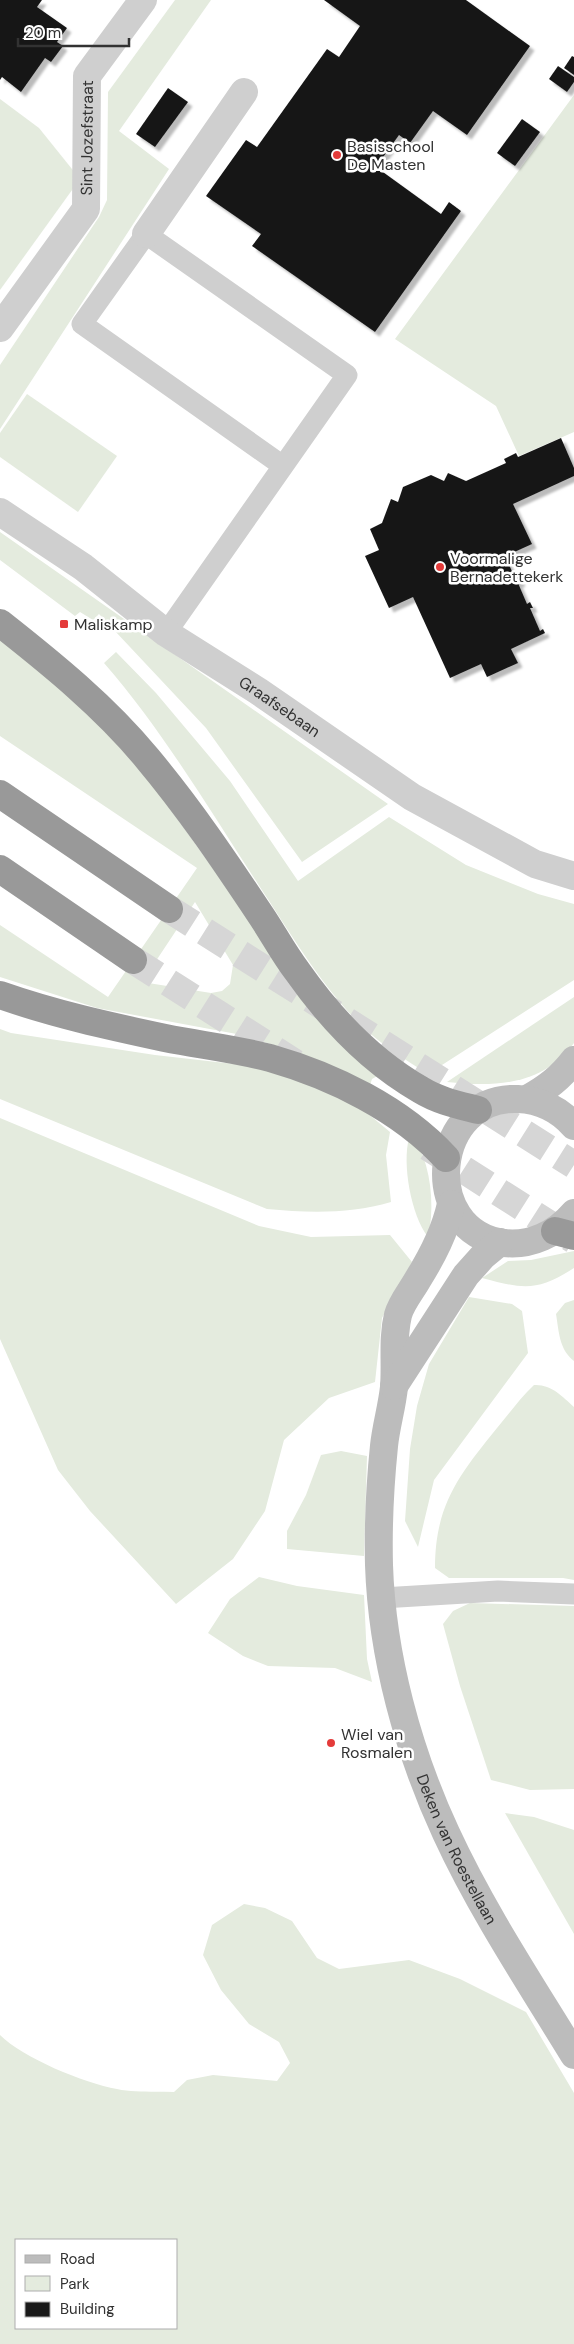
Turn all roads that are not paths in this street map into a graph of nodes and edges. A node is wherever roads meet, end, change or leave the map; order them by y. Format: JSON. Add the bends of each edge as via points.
{"nodes":[{"id":1,"x":142,"y":0,"type":"edge"},
{"id":2,"x":244,"y":92,"type":"dead end"},
{"id":3,"x":146,"y":234,"type":"junction"},
{"id":4,"x":0,"y":328,"type":"edge"},
{"id":5,"x":283,"y":466,"type":"junction"},
{"id":6,"x":0,"y":512,"type":"edge"},
{"id":7,"x":0,"y":623,"type":"edge"},
{"id":8,"x":166,"y":633,"type":"junction"},
{"id":9,"x":0,"y":794,"type":"edge"},
{"id":10,"x":0,"y":869,"type":"edge"},
{"id":11,"x":574,"y":876,"type":"edge"},
{"id":12,"x":169,"y":909,"type":"tunnel mouth"},
{"id":13,"x":133,"y":960,"type":"tunnel mouth"},
{"id":14,"x":0,"y":995,"type":"edge"},
{"id":15,"x":574,"y":1060,"type":"edge"},
{"id":16,"x":527,"y":1099,"type":"junction"},
{"id":17,"x":478,"y":1110,"type":"junction"},
{"id":18,"x":574,"y":1126,"type":"edge"},
{"id":19,"x":446,"y":1158,"type":"junction"},
{"id":20,"x":451,"y":1204,"type":"junction"},
{"id":21,"x":568,"y":1227,"type":"edge"},
{"id":22,"x":500,"y":1242,"type":"junction"},
{"id":23,"x":394,"y":1386,"type":"junction"},
{"id":24,"x":574,"y":1594,"type":"edge"},
{"id":25,"x":382,"y":1598,"type":"junction"},
{"id":26,"x":574,"y":2055,"type":"edge"}],
"edges":[{"from":1,"to":4,"type":"street","name":"Sint Jozefstraat","via":[[86,76],[86,209]]},
{"from":2,"to":3,"type":"street"},
{"from":3,"to":5,"type":"lane","via":[[346,375]]},
{"from":3,"to":5,"type":"lane","via":[[82,324]]},
{"from":5,"to":8,"type":"lane"},
{"from":6,"to":8,"type":"street","name":"Graafsebaan","via":[[83,567]]},
{"from":7,"to":17,"type":"highway","via":[[90,698],[146,756],[184,804],[297,972],[334,1018],[386,1067],[422,1091]]},
{"from":8,"to":11,"type":"street","name":"Graafsebaan","via":[[258,691],[412,797],[534,864]]},
{"from":9,"to":12,"type":"highway"},
{"from":10,"to":13,"type":"highway"},
{"from":14,"to":19,"type":"highway","via":[[85,1021],[269,1058],[325,1077],[403,1122],[431,1141]]},
{"from":15,"to":16,"type":"main road","via":[[548,1088]]},
{"from":16,"to":17,"type":"main road","via":[[510,1098]]},
{"from":16,"to":18,"type":"main road","via":[[545,1104]]},
{"from":17,"to":19,"type":"main road","via":[[452,1139]]},
{"from":19,"to":20,"type":"main road","via":[[445,1172]]},
{"from":20,"to":22,"type":"main road","via":[[464,1223],[476,1233]]},
{"from":20,"to":23,"type":"main road","name":"Deken van Roestellaan","via":[[446,1226],[399,1312],[394,1346]]},
{"from":21,"to":22,"type":"main road","via":[[525,1244]]},
{"from":22,"to":23,"type":"main road","name":"Deken van Roestellaan","via":[[466,1276]]},
{"from":23,"to":25,"type":"main road","name":"Deken van Roestellaan","via":[[380,1487]]},
{"from":24,"to":25,"type":"lane","via":[[498,1591]]},
{"from":25,"to":26,"type":"main road","name":"Deken van Roestellaan","via":[[398,1694],[432,1800],[473,1887]]}]}
